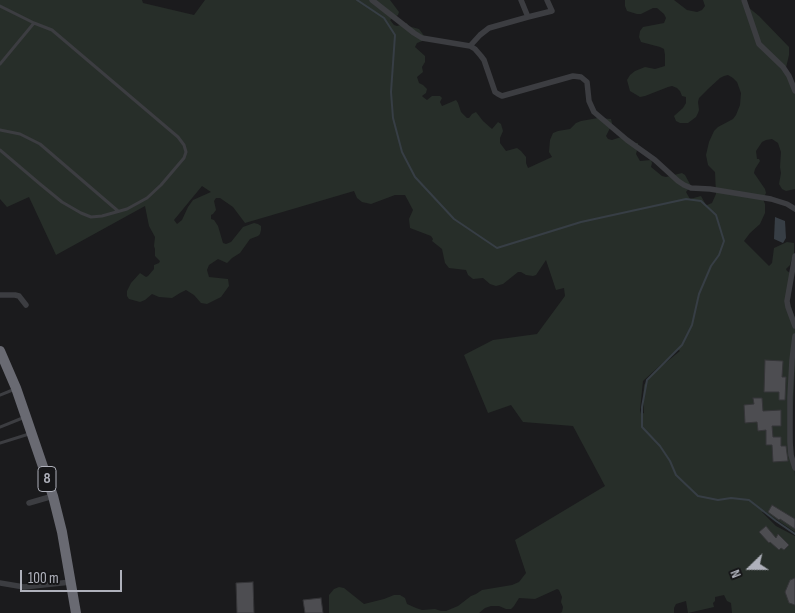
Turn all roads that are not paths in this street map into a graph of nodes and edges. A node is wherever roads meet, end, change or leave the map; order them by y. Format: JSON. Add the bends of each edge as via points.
{"nodes":[{"id":1,"x":372,"y":0,"type":"edge"},
{"id":2,"x":522,"y":0,"type":"edge"},
{"id":3,"x":548,"y":0,"type":"edge"},
{"id":4,"x":744,"y":0,"type":"edge"},
{"id":5,"x":0,"y":6,"type":"edge"},
{"id":6,"x":528,"y":18,"type":"junction"},
{"id":7,"x":34,"y":23,"type":"junction"},
{"id":8,"x":470,"y":46,"type":"junction"},
{"id":9,"x":0,"y":64,"type":"edge"},
{"id":10,"x":795,"y":91,"type":"edge"},
{"id":11,"x":0,"y":130,"type":"edge"},
{"id":12,"x":0,"y":150,"type":"edge"},
{"id":13,"x":795,"y":208,"type":"edge"},
{"id":14,"x":118,"y":212,"type":"junction"},
{"id":15,"x":795,"y":256,"type":"edge"},
{"id":16,"x":0,"y":295,"type":"edge"},
{"id":17,"x":26,"y":305,"type":"dead end"},
{"id":18,"x":795,"y":326,"type":"edge"},
{"id":19,"x":795,"y":336,"type":"edge"},
{"id":20,"x":0,"y":351,"type":"edge"},
{"id":21,"x":16,"y":388,"type":"junction"},
{"id":22,"x":0,"y":395,"type":"edge"},
{"id":23,"x":26,"y":417,"type":"junction"},
{"id":24,"x":0,"y":427,"type":"edge"},
{"id":25,"x":32,"y":433,"type":"junction"},
{"id":26,"x":0,"y":444,"type":"edge"},
{"id":27,"x":795,"y":468,"type":"edge"},
{"id":28,"x":53,"y":496,"type":"junction"},
{"id":29,"x":30,"y":503,"type":"dead end"},
{"id":30,"x":71,"y":582,"type":"junction"},
{"id":31,"x":0,"y":583,"type":"edge"},
{"id":32,"x":76,"y":613,"type":"edge"}],
"edges":[{"from":1,"to":8,"type":"street","via":[[422,38]]},
{"from":2,"to":6,"type":"street"},
{"from":3,"to":6,"type":"street","via":[[552,11]]},
{"from":4,"to":10,"type":"street","via":[[759,44],[783,67]]},
{"from":5,"to":7,"type":"lane"},
{"from":6,"to":8,"type":"street","via":[[489,28]]},
{"from":7,"to":9,"type":"lane"},
{"from":7,"to":14,"type":"lane","via":[[52,30],[184,144],[184,158],[161,185],[147,198]]},
{"from":8,"to":13,"type":"street","via":[[482,56],[495,92],[502,96],[573,76],[581,77],[587,82],[594,112],[684,185],[771,199]]},
{"from":11,"to":14,"type":"lane","via":[[20,134],[40,144]]},
{"from":12,"to":14,"type":"lane","via":[[62,202],[81,213],[91,217]]},
{"from":15,"to":18,"type":"street","via":[[787,301]]},
{"from":16,"to":17,"type":"street","via":[[19,296]]},
{"from":19,"to":27,"type":"street","via":[[790,442]]},
{"from":20,"to":21,"type":"highway","number":"8"},
{"from":21,"to":22,"type":"lane"},
{"from":21,"to":23,"type":"highway","number":"8"},
{"from":23,"to":24,"type":"lane"},
{"from":23,"to":25,"type":"highway","number":"8"},
{"from":25,"to":26,"type":"lane"},
{"from":25,"to":28,"type":"highway","number":"8"},
{"from":28,"to":29,"type":"street"},
{"from":28,"to":30,"type":"highway","number":"8"},
{"from":30,"to":31,"type":"street","via":[[24,587]]},
{"from":30,"to":32,"type":"highway","number":"8"}]}
